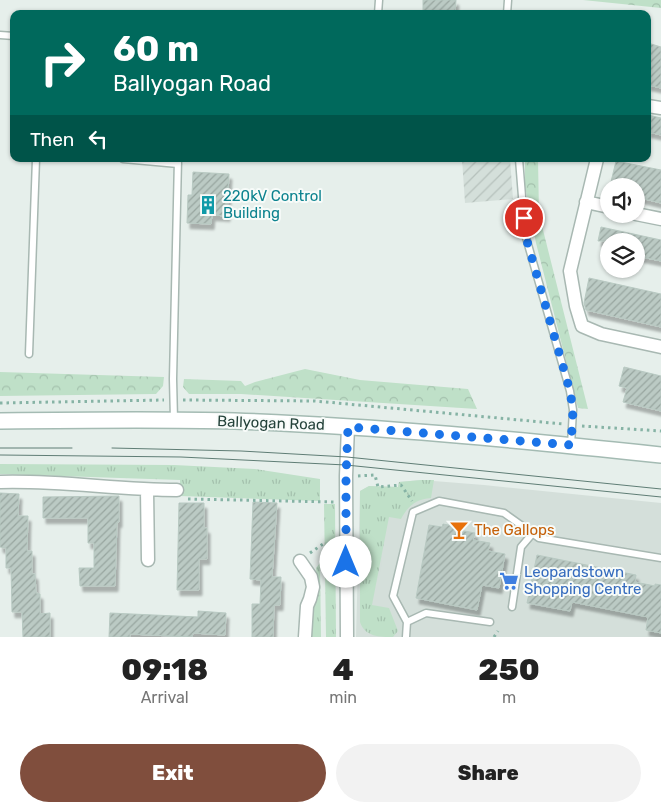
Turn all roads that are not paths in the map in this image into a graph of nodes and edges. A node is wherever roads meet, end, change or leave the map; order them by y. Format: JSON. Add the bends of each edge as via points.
{"nodes":[{"id":1,"x":36,"y":162,"type":"edge"},
{"id":2,"x":178,"y":162,"type":"edge"},
{"id":3,"x":519,"y":162,"type":"edge"},
{"id":4,"x":596,"y":162,"type":"edge"},
{"id":5,"x":586,"y":202,"type":"junction"},
{"id":6,"x":600,"y":206,"type":"edge"},
{"id":7,"x":645,"y":216,"type":"edge"},
{"id":8,"x":661,"y":219,"type":"edge"},
{"id":9,"x":661,"y":347,"type":"edge"},
{"id":10,"x":29,"y":354,"type":"dead end"},
{"id":11,"x":174,"y":420,"type":"junction"},
{"id":12,"x":0,"y":421,"type":"edge"},
{"id":13,"x":348,"y":427,"type":"junction"},
{"id":14,"x":571,"y":445,"type":"junction"},
{"id":15,"x":661,"y":455,"type":"edge"},
{"id":16,"x":0,"y":482,"type":"edge"},
{"id":17,"x":147,"y":490,"type":"junction"},
{"id":18,"x":180,"y":494,"type":"road end"},
{"id":19,"x":533,"y":533,"type":"junction"},
{"id":20,"x":661,"y":558,"type":"edge"},
{"id":21,"x":148,"y":560,"type":"dead end"},
{"id":22,"x":300,"y":561,"type":"road end"},
{"id":23,"x":512,"y":607,"type":"road end"},
{"id":24,"x":407,"y":622,"type":"junction"},
{"id":25,"x":490,"y":622,"type":"dead end"},
{"id":26,"x":305,"y":637,"type":"edge"},
{"id":27,"x":347,"y":637,"type":"edge"},
{"id":28,"x":406,"y":637,"type":"edge"}],
"edges":[{"from":1,"to":10,"type":"lane"},
{"from":2,"to":11,"type":"lane"},
{"from":3,"to":14,"type":"lane","via":[[525,234],[570,391],[573,410]]},
{"from":4,"to":5,"type":"street"},
{"from":5,"to":6,"type":"street"},
{"from":5,"to":9,"type":"street","via":[[570,271],[582,326],[600,334]]},
{"from":7,"to":8,"type":"street"},
{"from":11,"to":12,"type":"street","name":"Ballyogan Road"},
{"from":11,"to":13,"type":"street","name":"Ballyogan Road"},
{"from":13,"to":14,"type":"street","name":"Ballyogan Road"},
{"from":13,"to":27,"type":"street"},
{"from":14,"to":15,"type":"street","name":"Ballyogan Road"},
{"from":16,"to":17,"type":"street"},
{"from":17,"to":18,"type":"street"},
{"from":17,"to":21,"type":"street"},
{"from":19,"to":20,"type":"lane","via":[[539,538]]},
{"from":19,"to":23,"type":"lane","via":[[522,548]]},
{"from":19,"to":24,"type":"lane","via":[[504,513],[439,501],[413,512],[393,596]]},
{"from":22,"to":26,"type":"street","via":[[311,577],[313,587],[307,606]]},
{"from":24,"to":25,"type":"lane","via":[[426,613]]},
{"from":24,"to":28,"type":"lane"}]}
